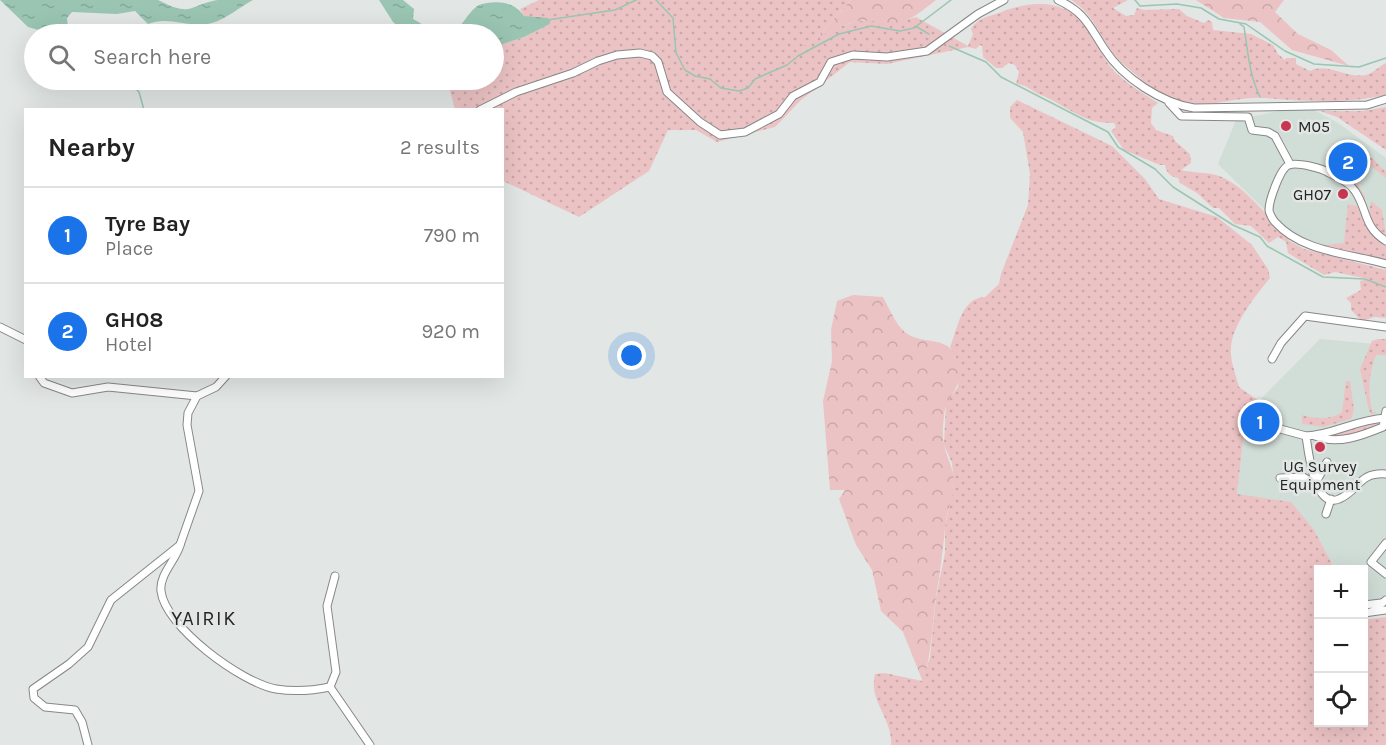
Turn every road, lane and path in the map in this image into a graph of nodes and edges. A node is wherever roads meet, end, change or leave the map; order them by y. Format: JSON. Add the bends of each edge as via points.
{"nodes":[{"id":1,"x":1004,"y":0,"type":"edge"},
{"id":2,"x":1058,"y":0,"type":"edge"},
{"id":3,"x":1386,"y":99,"type":"edge"},
{"id":4,"x":1168,"y":102,"type":"junction"},
{"id":5,"x":484,"y":108,"type":"edge"},
{"id":6,"x":1290,"y":164,"type":"junction"},
{"id":7,"x":1386,"y":241,"type":"edge"},
{"id":8,"x":1386,"y":264,"type":"edge"},
{"id":9,"x":0,"y":327,"type":"edge"},
{"id":10,"x":1386,"y":327,"type":"edge"},
{"id":11,"x":24,"y":339,"type":"edge"},
{"id":12,"x":1272,"y":359,"type":"dead end"},
{"id":13,"x":40,"y":378,"type":"edge"},
{"id":14,"x":224,"y":378,"type":"edge"},
{"id":15,"x":197,"y":396,"type":"junction"},
{"id":16,"x":1385,"y":415,"type":"edge"},
{"id":17,"x":1273,"y":427,"type":"dead end"},
{"id":18,"x":1306,"y":436,"type":"junction"},
{"id":19,"x":1316,"y":436,"type":"junction"},
{"id":20,"x":1327,"y":462,"type":"dead end"},
{"id":21,"x":1386,"y":474,"type":"edge"},
{"id":22,"x":1280,"y":478,"type":"dead end"},
{"id":23,"x":1315,"y":484,"type":"junction"},
{"id":24,"x":1331,"y":499,"type":"junction"},
{"id":25,"x":1326,"y":514,"type":"dead end"},
{"id":26,"x":1386,"y":543,"type":"edge"},
{"id":27,"x":180,"y":544,"type":"junction"},
{"id":28,"x":1386,"y":574,"type":"edge"},
{"id":29,"x":335,"y":576,"type":"dead end"},
{"id":30,"x":330,"y":687,"type":"junction"},
{"id":31,"x":88,"y":745,"type":"edge"},
{"id":32,"x":369,"y":745,"type":"edge"}],
"edges":[{"from":1,"to":5,"type":"street","via":[[927,51],[887,57],[853,55],[831,62],[820,82],[794,96],[779,114],[745,132],[720,135],[700,122],[667,92],[658,62],[640,53],[598,61]]},
{"from":2,"to":4,"type":"street","via":[[1085,17],[1119,68]]},
{"from":3,"to":4,"type":"street","via":[[1367,105],[1194,108]]},
{"from":4,"to":6,"type":"street","via":[[1181,116],[1248,117],[1252,130],[1275,136]]},
{"from":6,"to":7,"type":"street","via":[[1329,172],[1343,180],[1355,191],[1370,227]]},
{"from":6,"to":8,"type":"street","via":[[1283,168],[1276,182],[1269,209],[1274,221],[1304,243]]},
{"from":9,"to":11,"type":"street"},
{"from":10,"to":12,"type":"street","via":[[1305,316]]},
{"from":13,"to":15,"type":"street","via":[[72,393],[108,387]]},
{"from":14,"to":15,"type":"street"},
{"from":15,"to":27,"type":"street","via":[[187,425],[200,491]]},
{"from":16,"to":19,"type":"street"},
{"from":16,"to":19,"type":"street","via":[[1383,427],[1362,436],[1334,440]]},
{"from":17,"to":18,"type":"street"},
{"from":18,"to":19,"type":"street"},
{"from":18,"to":23,"type":"street"},
{"from":20,"to":23,"type":"street"},
{"from":21,"to":24,"type":"street","via":[[1363,478],[1339,499]]},
{"from":22,"to":23,"type":"street","via":[[1303,477]]},
{"from":23,"to":24,"type":"street"},
{"from":24,"to":25,"type":"street"},
{"from":26,"to":28,"type":"street","via":[[1371,562]]},
{"from":27,"to":30,"type":"street","via":[[161,590],[171,615],[182,629],[207,652],[262,686],[304,692]]},
{"from":27,"to":31,"type":"street","via":[[111,600],[88,647],[33,689],[34,698],[45,707],[75,710]]},
{"from":29,"to":30,"type":"street","via":[[327,606],[336,672]]},
{"from":30,"to":32,"type":"street"}]}
